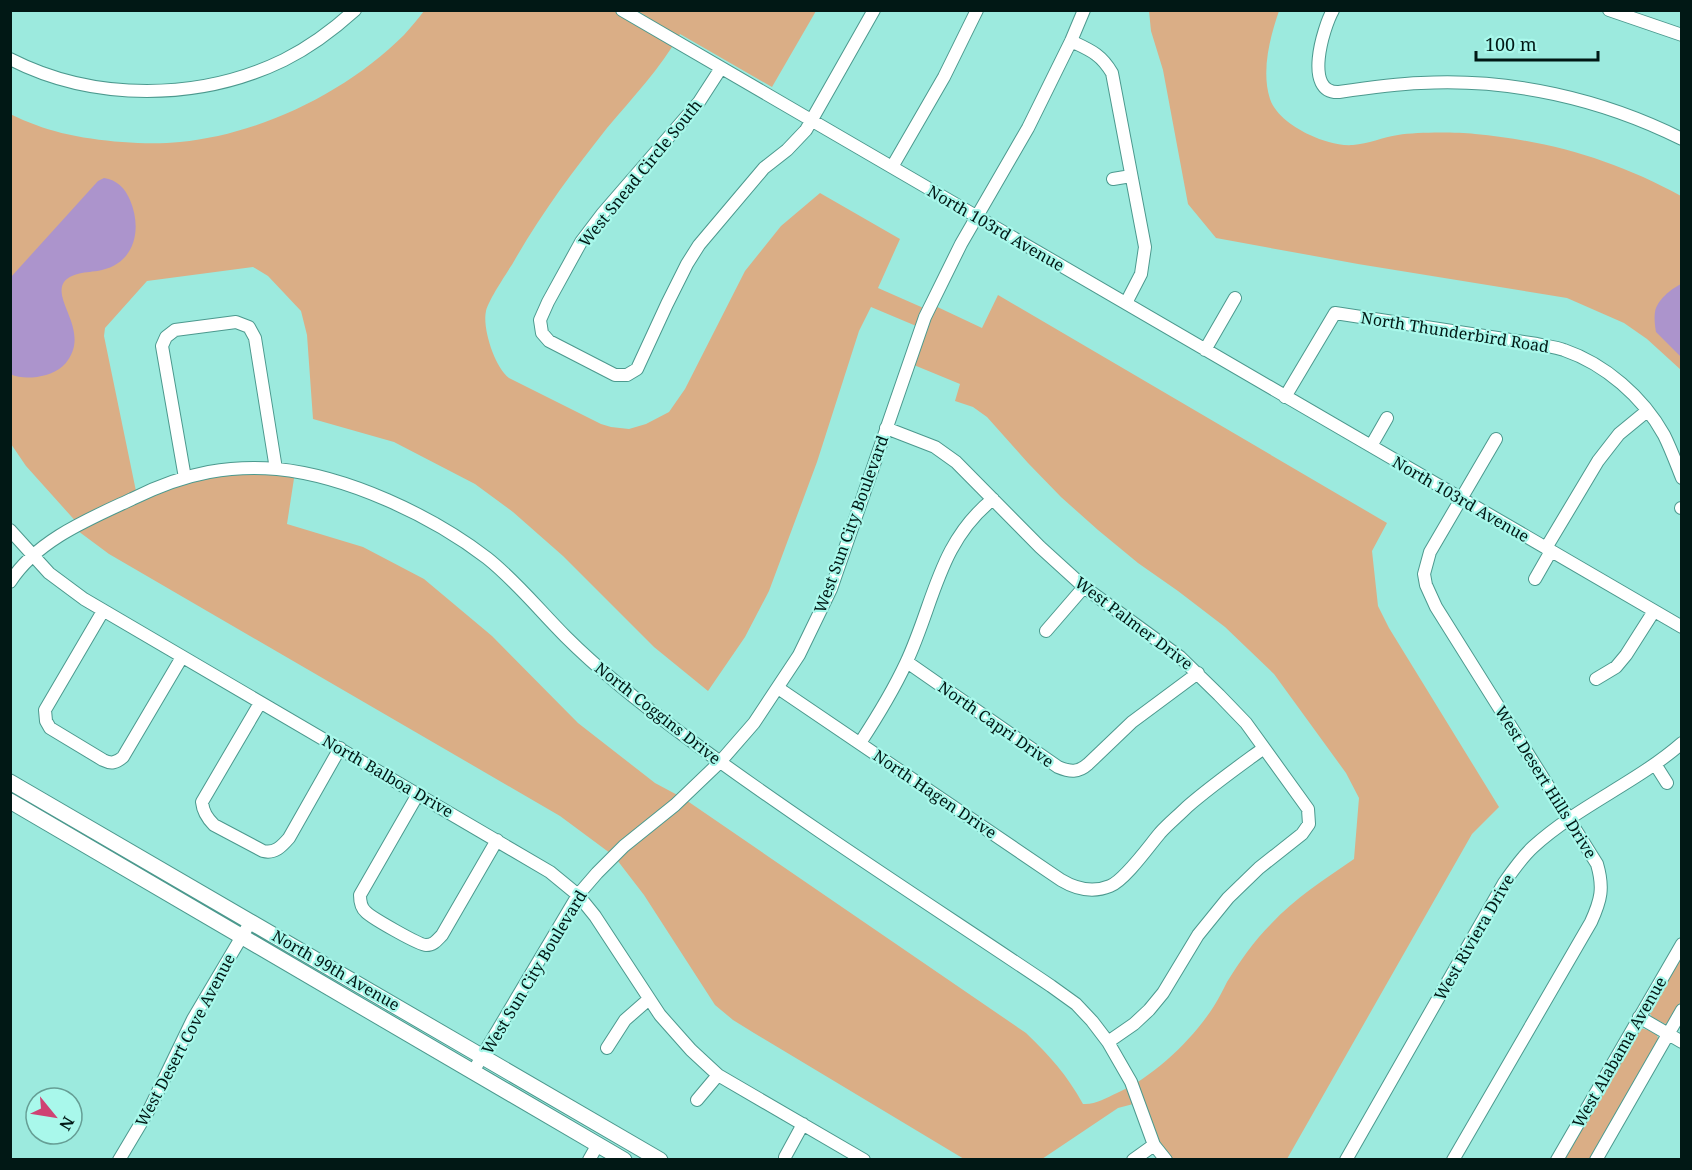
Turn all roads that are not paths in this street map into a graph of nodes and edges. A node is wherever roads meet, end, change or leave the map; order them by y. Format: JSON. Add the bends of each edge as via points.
{"nodes":[{"id":1,"x":356,"y":10,"type":"edge"},
{"id":2,"x":622,"y":10,"type":"edge"},
{"id":3,"x":874,"y":10,"type":"edge"},
{"id":4,"x":977,"y":10,"type":"edge"},
{"id":5,"x":1084,"y":10,"type":"edge"},
{"id":6,"x":1333,"y":10,"type":"edge"},
{"id":7,"x":1609,"y":10,"type":"edge"},
{"id":8,"x":1682,"y":35,"type":"edge"},
{"id":9,"x":1071,"y":41,"type":"junction"},
{"id":10,"x":10,"y":59,"type":"edge"},
{"id":11,"x":721,"y":68,"type":"junction"},
{"id":12,"x":812,"y":121,"type":"junction"},
{"id":13,"x":1682,"y":139,"type":"edge"},
{"id":14,"x":892,"y":167,"type":"junction"},
{"id":15,"x":1131,"y":176,"type":"junction"},
{"id":16,"x":1113,"y":178,"type":"dead end"},
{"id":17,"x":976,"y":217,"type":"junction"},
{"id":18,"x":1235,"y":298,"type":"dead end"},
{"id":19,"x":1126,"y":303,"type":"junction"},
{"id":20,"x":1205,"y":350,"type":"junction"},
{"id":21,"x":1285,"y":397,"type":"junction"},
{"id":22,"x":1647,"y":411,"type":"junction"},
{"id":23,"x":1387,"y":418,"type":"dead end"},
{"id":24,"x":886,"y":428,"type":"junction"},
{"id":25,"x":1496,"y":439,"type":"dead end"},
{"id":26,"x":1371,"y":446,"type":"junction"},
{"id":27,"x":276,"y":469,"type":"junction"},
{"id":28,"x":185,"y":478,"type":"junction"},
{"id":29,"x":1682,"y":478,"type":"edge"},
{"id":30,"x":1461,"y":498,"type":"junction"},
{"id":31,"x":993,"y":499,"type":"junction"},
{"id":32,"x":10,"y":530,"type":"edge"},
{"id":33,"x":1549,"y":550,"type":"junction"},
{"id":34,"x":32,"y":555,"type":"junction"},
{"id":35,"x":1535,"y":579,"type":"dead end"},
{"id":36,"x":10,"y":582,"type":"edge"},
{"id":37,"x":1084,"y":587,"type":"junction"},
{"id":38,"x":103,"y":611,"type":"junction"},
{"id":39,"x":1654,"y":611,"type":"junction"},
{"id":40,"x":1682,"y":627,"type":"edge"},
{"id":41,"x":1046,"y":631,"type":"dead end"},
{"id":42,"x":182,"y":657,"type":"junction"},
{"id":43,"x":907,"y":662,"type":"junction"},
{"id":44,"x":1198,"y":673,"type":"junction"},
{"id":45,"x":1596,"y":679,"type":"dead end"},
{"id":46,"x":778,"y":688,"type":"junction"},
{"id":47,"x":260,"y":703,"type":"junction"},
{"id":48,"x":860,"y":742,"type":"junction"},
{"id":49,"x":1682,"y":743,"type":"edge"},
{"id":50,"x":340,"y":748,"type":"junction"},
{"id":51,"x":1264,"y":748,"type":"junction"},
{"id":52,"x":720,"y":762,"type":"junction"},
{"id":53,"x":1655,"y":764,"type":"junction"},
{"id":54,"x":10,"y":782,"type":"edge"},
{"id":55,"x":1667,"y":783,"type":"dead end"},
{"id":56,"x":418,"y":794,"type":"junction"},
{"id":57,"x":10,"y":801,"type":"edge"},
{"id":58,"x":1570,"y":818,"type":"junction"},
{"id":59,"x":497,"y":840,"type":"junction"},
{"id":60,"x":1096,"y":890,"type":"junction"},
{"id":61,"x":578,"y":895,"type":"junction"},
{"id":62,"x":1099,"y":903,"type":"dead end"},
{"id":63,"x":251,"y":921,"type":"junction"},
{"id":64,"x":242,"y":936,"type":"junction"},
{"id":65,"x":1682,"y":944,"type":"edge"},
{"id":66,"x":343,"y":974,"type":"junction"},
{"id":67,"x":334,"y":990,"type":"junction"},
{"id":68,"x":650,"y":999,"type":"junction"},
{"id":69,"x":1682,"y":1010,"type":"edge"},
{"id":70,"x":1639,"y":1017,"type":"junction"},
{"id":71,"x":1668,"y":1034,"type":"junction"},
{"id":72,"x":1108,"y":1042,"type":"junction"},
{"id":73,"x":1682,"y":1042,"type":"edge"},
{"id":74,"x":607,"y":1048,"type":"dead end"},
{"id":75,"x":483,"y":1056,"type":"junction"},
{"id":76,"x":474,"y":1071,"type":"junction"},
{"id":77,"x":718,"y":1075,"type":"junction"},
{"id":78,"x":545,"y":1092,"type":"junction"},
{"id":79,"x":697,"y":1100,"type":"dead end"},
{"id":80,"x":536,"y":1107,"type":"junction"},
{"id":81,"x":803,"y":1124,"type":"junction"},
{"id":82,"x":598,"y":1144,"type":"junction"},
{"id":83,"x":1154,"y":1145,"type":"junction"},
{"id":84,"x":785,"y":1157,"type":"dead end"},
{"id":85,"x":119,"y":1160,"type":"edge"},
{"id":86,"x":589,"y":1160,"type":"edge"},
{"id":87,"x":624,"y":1160,"type":"edge"},
{"id":88,"x":660,"y":1160,"type":"edge"},
{"id":89,"x":864,"y":1160,"type":"edge"},
{"id":90,"x":1133,"y":1160,"type":"edge"},
{"id":91,"x":1166,"y":1160,"type":"edge"},
{"id":92,"x":1346,"y":1160,"type":"edge"},
{"id":93,"x":1453,"y":1160,"type":"edge"},
{"id":94,"x":1557,"y":1160,"type":"edge"},
{"id":95,"x":1596,"y":1160,"type":"edge"}],
"edges":[{"from":1,"to":10,"type":"street","via":[[284,60],[192,88],[118,90],[80,84]]},
{"from":2,"to":11,"type":"street","name":"North 103rd Avenue"},
{"from":3,"to":12,"type":"street"},
{"from":4,"to":14,"type":"street"},
{"from":5,"to":9,"type":"street","name":"West Sun City Boulevard"},
{"from":6,"to":13,"type":"street","via":[[1318,77],[1323,87],[1334,93],[1423,83],[1514,87],[1606,108]]},
{"from":7,"to":8,"type":"street"},
{"from":9,"to":15,"type":"street","via":[[1096,53],[1112,73]]},
{"from":9,"to":17,"type":"street","name":"West Sun City Boulevard","via":[[1028,128]]},
{"from":11,"to":12,"type":"street","name":"North 103rd Avenue"},
{"from":11,"to":12,"type":"street","name":"West Snead Circle South","via":[[699,102],[581,242],[540,320],[542,333],[549,342],[615,375],[627,375],[637,369],[699,245],[764,168],[796,141]]},
{"from":12,"to":14,"type":"street","name":"North 103rd Avenue"},
{"from":14,"to":17,"type":"street","name":"North 103rd Avenue"},
{"from":15,"to":16,"type":"street"},
{"from":15,"to":19,"type":"street","via":[[1145,247],[1141,274]]},
{"from":17,"to":19,"type":"street","name":"North 103rd Avenue"},
{"from":17,"to":24,"type":"street","name":"West Sun City Boulevard","via":[[925,317]]},
{"from":18,"to":20,"type":"street"},
{"from":19,"to":20,"type":"street","name":"North 103rd Avenue"},
{"from":20,"to":21,"type":"street","name":"North 103rd Avenue"},
{"from":21,"to":22,"type":"street","name":"North Thunderbird Road","via":[[1335,313],[1565,350],[1611,375]]},
{"from":21,"to":26,"type":"street","name":"North 103rd Avenue"},
{"from":22,"to":29,"type":"street","name":"North Thunderbird Road","via":[[1663,434]]},
{"from":22,"to":33,"type":"street","via":[[1619,434],[1598,461]]},
{"from":23,"to":26,"type":"street"},
{"from":24,"to":31,"type":"street","name":"West Palmer Drive","via":[[935,447]]},
{"from":24,"to":46,"type":"street","name":"West Sun City Boulevard","via":[[831,589],[799,656]]},
{"from":25,"to":30,"type":"street","name":"West Desert Hills Drive"},
{"from":26,"to":30,"type":"street","name":"North 103rd Avenue"},
{"from":27,"to":28,"type":"street","name":"North Coggins Drive","via":[[206,472]]},
{"from":27,"to":28,"type":"street","via":[[255,338],[249,327],[236,322],[175,330],[162,346]]},
{"from":27,"to":52,"type":"street","name":"North Coggins Drive","via":[[318,476],[377,495],[464,542],[503,572],[621,688]]},
{"from":28,"to":34,"type":"street","name":"North Coggins Drive","via":[[122,503]]},
{"from":30,"to":33,"type":"street","name":"North 103rd Avenue"},
{"from":30,"to":58,"type":"street","name":"West Desert Hills Drive","via":[[1430,552],[1426,585],[1436,607]]},
{"from":31,"to":37,"type":"street","name":"West Palmer Drive"},
{"from":31,"to":43,"type":"street","via":[[979,510],[952,546]]},
{"from":32,"to":34,"type":"street","name":"North Balboa Drive"},
{"from":33,"to":35,"type":"street"},
{"from":33,"to":39,"type":"street","name":"North 103rd Avenue"},
{"from":34,"to":36,"type":"street","name":"North Coggins Drive"},
{"from":34,"to":38,"type":"street","name":"North Balboa Drive","via":[[65,586]]},
{"from":37,"to":41,"type":"street"},
{"from":37,"to":44,"type":"street","name":"West Palmer Drive"},
{"from":38,"to":42,"type":"street","name":"North Balboa Drive"},
{"from":38,"to":42,"type":"street","via":[[45,710],[50,728],[81,747],[109,763],[119,760]]},
{"from":39,"to":40,"type":"street","name":"North 103rd Avenue"},
{"from":39,"to":45,"type":"street","via":[[1616,667]]},
{"from":42,"to":47,"type":"street","name":"North Balboa Drive"},
{"from":43,"to":44,"type":"street","name":"North Capri Drive","via":[[1066,771],[1082,770],[1145,711]]},
{"from":43,"to":48,"type":"street"},
{"from":44,"to":51,"type":"street","name":"West Palmer Drive","via":[[1246,723]]},
{"from":46,"to":48,"type":"street","name":"North Hagen Drive"},
{"from":46,"to":52,"type":"street","name":"West Sun City Boulevard"},
{"from":47,"to":50,"type":"street","name":"North Balboa Drive"},
{"from":47,"to":50,"type":"street","via":[[202,802],[208,819],[238,839],[269,853],[282,846]]},
{"from":48,"to":60,"type":"street","name":"North Hagen Drive","via":[[1070,885]]},
{"from":49,"to":53,"type":"street","name":"West Riviera Drive"},
{"from":50,"to":56,"type":"street","name":"North Balboa Drive"},
{"from":51,"to":60,"type":"street","via":[[1187,807],[1116,883]]},
{"from":51,"to":72,"type":"street","name":"West Palmer Drive","via":[[1308,809],[1309,824],[1228,898],[1198,935],[1149,1010]]},
{"from":52,"to":61,"type":"street","name":"West Sun City Boulevard","via":[[624,846]]},
{"from":52,"to":72,"type":"street","name":"North Coggins Drive","via":[[1076,1004]]},
{"from":53,"to":55,"type":"street"},
{"from":53,"to":58,"type":"street","name":"West Riviera Drive"},
{"from":54,"to":63,"type":"main road","name":"North 99th Avenue"},
{"from":56,"to":59,"type":"street","name":"North Balboa Drive"},
{"from":56,"to":59,"type":"street","via":[[360,895],[360,903],[366,912],[420,944],[435,943],[442,935]]},
{"from":57,"to":64,"type":"main road","name":"North 99th Avenue"},
{"from":58,"to":92,"type":"street","name":"West Riviera Drive","via":[[1532,848],[1504,883]]},
{"from":58,"to":93,"type":"street","name":"West Desert Hills Drive","via":[[1597,864],[1602,884],[1598,907]]},
{"from":59,"to":61,"type":"street","name":"North Balboa Drive","via":[[550,872]]},
{"from":60,"to":62,"type":"street"},
{"from":61,"to":68,"type":"street","name":"North Balboa Drive"},
{"from":61,"to":75,"type":"street","name":"West Sun City Boulevard"},
{"from":63,"to":64,"type":"street","name":"West Desert Cove Avenue"},
{"from":63,"to":66,"type":"main road","name":"North 99th Avenue"},
{"from":64,"to":67,"type":"main road","name":"North 99th Avenue"},
{"from":64,"to":85,"type":"street","name":"West Desert Cove Avenue","via":[[193,1019]]},
{"from":65,"to":70,"type":"street","name":"West Alabama Avenue"},
{"from":66,"to":67,"type":"main road"},
{"from":66,"to":75,"type":"main road","name":"North 99th Avenue"},
{"from":67,"to":76,"type":"main road","name":"North 99th Avenue"},
{"from":68,"to":74,"type":"street","via":[[625,1020]]},
{"from":68,"to":77,"type":"street","name":"North Balboa Drive","via":[[671,1029]]},
{"from":69,"to":71,"type":"street","name":"West Alabama Avenue"},
{"from":70,"to":71,"type":"street"},
{"from":70,"to":94,"type":"street","name":"West Alabama Avenue"},
{"from":71,"to":73,"type":"street"},
{"from":71,"to":95,"type":"street","name":"West Alabama Avenue"},
{"from":72,"to":83,"type":"street","name":"North Coggins Drive","via":[[1131,1082]]},
{"from":75,"to":76,"type":"street","name":"West Sun City Boulevard"},
{"from":75,"to":78,"type":"main road","name":"North 99th Avenue"},
{"from":76,"to":80,"type":"main road","name":"North 99th Avenue"},
{"from":77,"to":79,"type":"street"},
{"from":77,"to":81,"type":"street","name":"North Balboa Drive"},
{"from":78,"to":80,"type":"main road"},
{"from":78,"to":88,"type":"main road","name":"North 99th Avenue"},
{"from":80,"to":82,"type":"main road","name":"North 99th Avenue"},
{"from":81,"to":84,"type":"street"},
{"from":81,"to":89,"type":"street","name":"North Balboa Drive"},
{"from":82,"to":86,"type":"street"},
{"from":82,"to":87,"type":"main road","name":"North 99th Avenue"},
{"from":83,"to":90,"type":"street"},
{"from":83,"to":91,"type":"street","name":"North Coggins Drive"}]}
